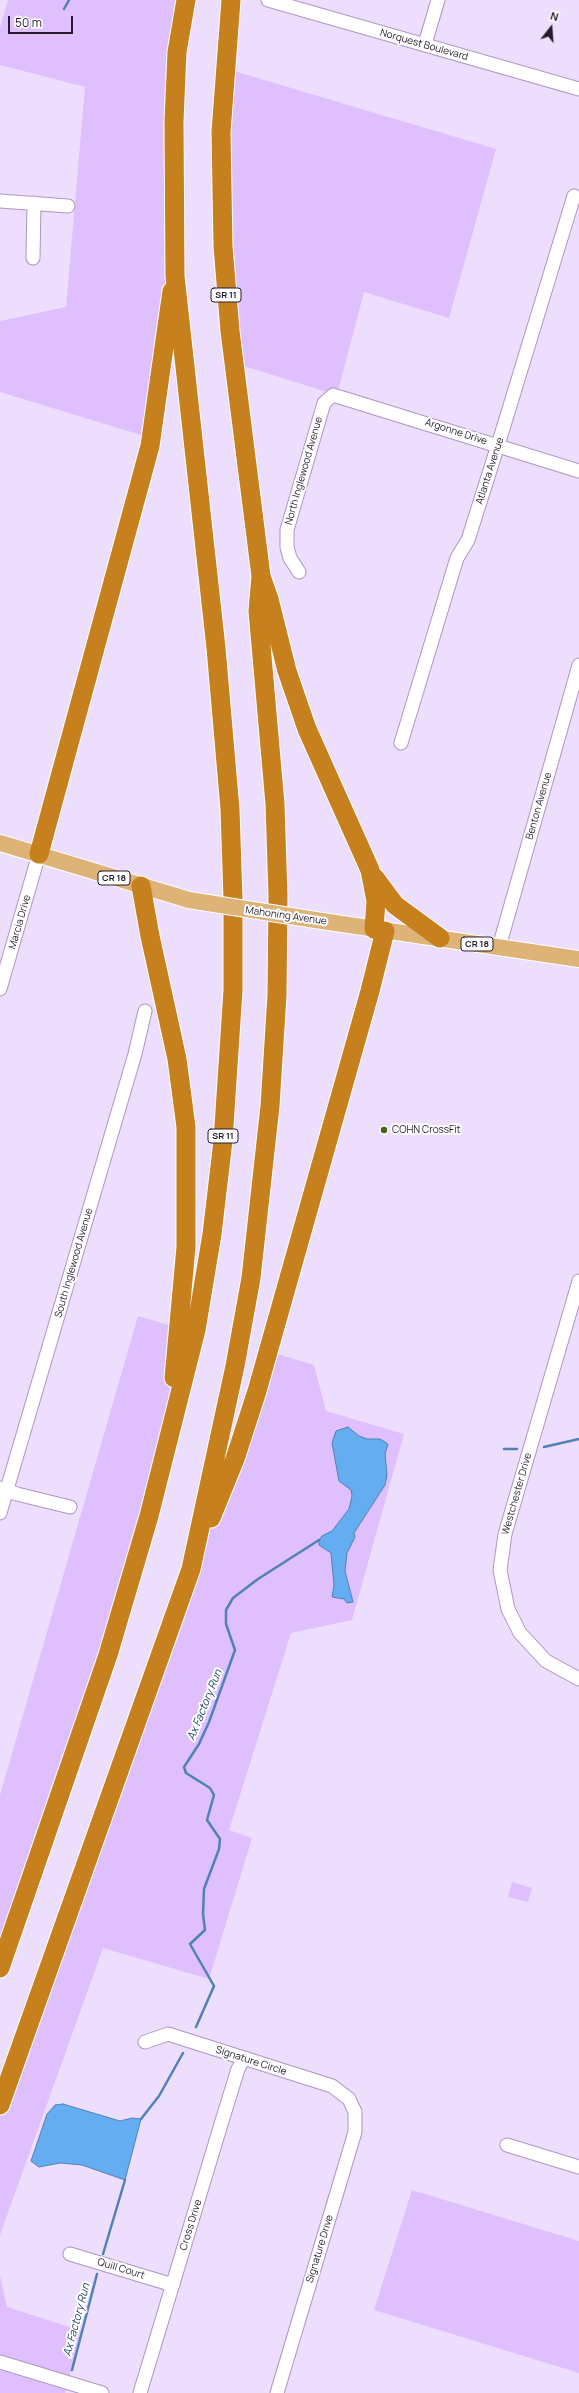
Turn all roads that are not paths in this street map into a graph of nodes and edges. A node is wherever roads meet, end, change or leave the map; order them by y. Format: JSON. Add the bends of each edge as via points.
{"nodes":[{"id":1,"x":186,"y":0,"type":"edge"},
{"id":2,"x":268,"y":0,"type":"edge"},
{"id":3,"x":438,"y":0,"type":"edge"},
{"id":4,"x":230,"y":6,"type":"edge"},
{"id":5,"x":424,"y":44,"type":"junction"},
{"id":6,"x":579,"y":89,"type":"edge"},
{"id":7,"x":574,"y":196,"type":"dead end"},
{"id":8,"x":0,"y":201,"type":"edge"},
{"id":9,"x":34,"y":203,"type":"junction"},
{"id":10,"x":68,"y":206,"type":"dead end"},
{"id":11,"x":33,"y":258,"type":"dead end"},
{"id":12,"x":175,"y":276,"type":"junction"},
{"id":13,"x":333,"y":395,"type":"joint"},
{"id":14,"x":498,"y":445,"type":"junction"},
{"id":15,"x":579,"y":471,"type":"edge"},
{"id":16,"x":299,"y":572,"type":"dead end"},
{"id":17,"x":260,"y":576,"type":"junction"},
{"id":18,"x":579,"y":665,"type":"edge"},
{"id":19,"x":401,"y":743,"type":"dead end"},
{"id":20,"x":0,"y":843,"type":"edge"},
{"id":21,"x":39,"y":854,"type":"junction"},
{"id":22,"x":370,"y":870,"type":"junction"},
{"id":23,"x":141,"y":886,"type":"junction"},
{"id":24,"x":379,"y":930,"type":"junction"},
{"id":25,"x":440,"y":938,"type":"junction"},
{"id":26,"x":499,"y":947,"type":"junction"},
{"id":27,"x":579,"y":959,"type":"edge"},
{"id":28,"x":0,"y":989,"type":"edge"},
{"id":29,"x":145,"y":1011,"type":"dead end"},
{"id":30,"x":579,"y":1281,"type":"edge"},
{"id":31,"x":170,"y":1431,"type":"junction"},
{"id":32,"x":3,"y":1489,"type":"edge"},
{"id":33,"x":70,"y":1507,"type":"dead end"},
{"id":34,"x":0,"y":1513,"type":"edge"},
{"id":35,"x":191,"y":1569,"type":"junction"},
{"id":36,"x":579,"y":1679,"type":"edge"},
{"id":37,"x":0,"y":1968,"type":"edge"},
{"id":38,"x":145,"y":2042,"type":"dead end"},
{"id":39,"x":244,"y":2058,"type":"junction"},
{"id":40,"x":0,"y":2104,"type":"edge"},
{"id":41,"x":352,"y":2104,"type":"joint"},
{"id":42,"x":507,"y":2145,"type":"dead end"},
{"id":43,"x":579,"y":2167,"type":"edge"},
{"id":44,"x":70,"y":2254,"type":"dead end"},
{"id":45,"x":173,"y":2285,"type":"junction"},
{"id":46,"x":0,"y":2362,"type":"edge"},
{"id":47,"x":102,"y":2393,"type":"edge"},
{"id":48,"x":140,"y":2393,"type":"edge"},
{"id":49,"x":277,"y":2393,"type":"edge"}],
"edges":[{"from":1,"to":12,"type":"highway","number":"SR 11","via":[[178,52],[174,121]]},
{"from":2,"to":5,"type":"street","name":"Norquest Boulevard"},
{"from":3,"to":5,"type":"street"},
{"from":4,"to":17,"type":"highway","number":"SR 11","via":[[221,132],[223,246],[230,331]]},
{"from":5,"to":6,"type":"street","name":"Norquest Boulevard"},
{"from":7,"to":14,"type":"street","name":"Atlanta Avenue"},
{"from":8,"to":9,"type":"street"},
{"from":9,"to":10,"type":"street"},
{"from":9,"to":11,"type":"street"},
{"from":12,"to":21,"type":"highway","via":[[150,446]]},
{"from":12,"to":31,"type":"highway","number":"SR 11","via":[[227,758],[233,933],[229,1066],[212,1234],[196,1330]]},
{"from":13,"to":14,"type":"street","name":"Argonne Drive"},
{"from":13,"to":16,"type":"street","name":"North Inglewood Avenue","via":[[324,403],[287,530],[287,548]]},
{"from":14,"to":15,"type":"street","name":"Argonne Drive"},
{"from":14,"to":19,"type":"street","name":"Atlanta Avenue","via":[[468,540],[457,558]]},
{"from":17,"to":22,"type":"highway","via":[[306,729]]},
{"from":17,"to":35,"type":"highway","number":"SR 11","via":[[258,611],[274,798],[278,896],[277,994],[272,1091],[262,1194],[250,1278],[235,1366]]},
{"from":18,"to":26,"type":"street","name":"Benton Avenue"},
{"from":20,"to":21,"type":"main road","name":"Mahoning Avenue","number":"CR 18"},
{"from":21,"to":23,"type":"main road","name":"Mahoning Avenue","number":"CR 18"},
{"from":21,"to":28,"type":"street","name":"Marcia Drive"},
{"from":22,"to":24,"type":"highway"},
{"from":22,"to":25,"type":"highway","via":[[395,905]]},
{"from":23,"to":24,"type":"main road","name":"Mahoning Avenue","number":"CR 18","bridge":true,"via":[[189,900]]},
{"from":23,"to":31,"type":"highway","via":[[177,1059],[186,1127],[186,1248]]},
{"from":24,"to":25,"type":"main road","name":"Mahoning Avenue","number":"CR 18"},
{"from":24,"to":35,"type":"highway","via":[[370,991],[257,1391],[235,1459]]},
{"from":25,"to":26,"type":"main road","name":"Mahoning Avenue","number":"CR 18"},
{"from":26,"to":27,"type":"main road","name":"Mahoning Avenue","number":"CR 18"},
{"from":29,"to":32,"type":"street","name":"South Inglewood Avenue","via":[[135,1054]]},
{"from":30,"to":36,"type":"street","name":"Westchester Drive","via":[[505,1534],[500,1570],[508,1609],[523,1638],[546,1661]]},
{"from":31,"to":37,"type":"highway","number":"SR 11","via":[[130,1585]]},
{"from":32,"to":33,"type":"street"},
{"from":32,"to":34,"type":"street","name":"South Inglewood Avenue"},
{"from":35,"to":40,"type":"highway","number":"SR 11"},
{"from":38,"to":39,"type":"street","name":"Signature Circle","via":[[168,2034]]},
{"from":39,"to":41,"type":"street","name":"Signature Circle","via":[[332,2086],[342,2092]]},
{"from":39,"to":45,"type":"street","name":"Cross Drive","via":[[238,2069]]},
{"from":41,"to":49,"type":"street","name":"Signature Drive","via":[[356,2121],[355,2132]]},
{"from":42,"to":43,"type":"street"},
{"from":44,"to":45,"type":"street","name":"Quill Court"},
{"from":45,"to":48,"type":"street","name":"Cross Drive"},
{"from":46,"to":47,"type":"street"}]}
